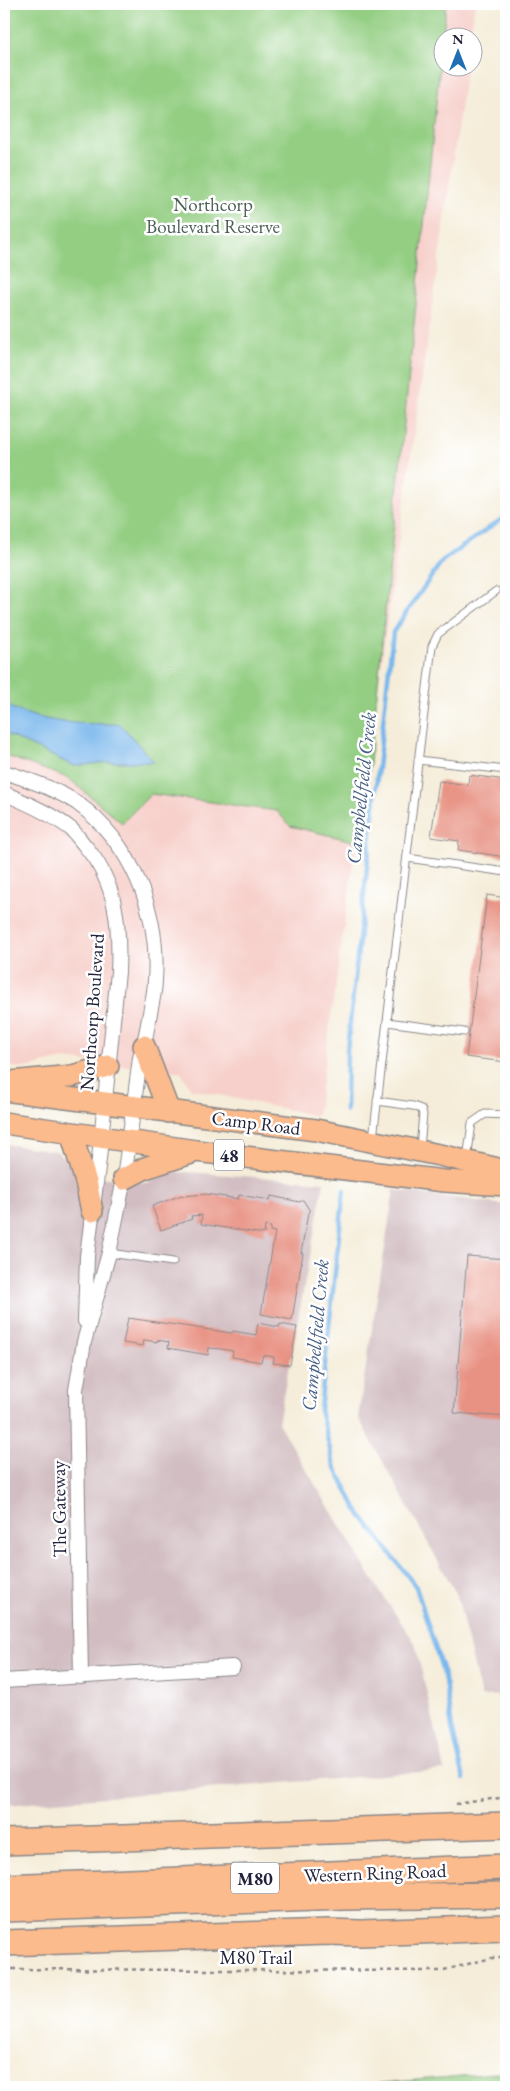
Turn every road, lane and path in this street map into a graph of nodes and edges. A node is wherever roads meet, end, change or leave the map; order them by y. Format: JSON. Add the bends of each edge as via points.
{"nodes":[{"id":1,"x":496,"y":591,"type":"dead end"},
{"id":2,"x":418,"y":760,"type":"junction"},
{"id":3,"x":506,"y":770,"type":"edge"},
{"id":4,"x":4,"y":772,"type":"edge"},
{"id":5,"x":4,"y":793,"type":"edge"},
{"id":6,"x":407,"y":858,"type":"junction"},
{"id":7,"x":506,"y":872,"type":"edge"},
{"id":8,"x":387,"y":1022,"type":"junction"},
{"id":9,"x":464,"y":1032,"type":"dead end"},
{"id":10,"x":144,"y":1046,"type":"junction"},
{"id":11,"x":108,"y":1066,"type":"junction"},
{"id":12,"x":4,"y":1082,"type":"edge"},
{"id":13,"x":4,"y":1090,"type":"edge"},
{"id":14,"x":378,"y":1102,"type":"junction"},
{"id":15,"x":104,"y":1103,"type":"junction"},
{"id":16,"x":133,"y":1107,"type":"junction"},
{"id":17,"x":169,"y":1112,"type":"junction"},
{"id":18,"x":506,"y":1115,"type":"edge"},
{"id":19,"x":4,"y":1123,"type":"edge"},
{"id":20,"x":71,"y":1133,"type":"junction"},
{"id":21,"x":101,"y":1138,"type":"junction"},
{"id":22,"x":129,"y":1141,"type":"junction"},
{"id":23,"x":373,"y":1141,"type":"junction"},
{"id":24,"x":196,"y":1151,"type":"junction"},
{"id":25,"x":420,"y":1151,"type":"junction"},
{"id":26,"x":466,"y":1162,"type":"junction"},
{"id":27,"x":506,"y":1171,"type":"edge"},
{"id":28,"x":124,"y":1179,"type":"junction"},
{"id":29,"x":506,"y":1185,"type":"edge"},
{"id":30,"x":92,"y":1211,"type":"junction"},
{"id":31,"x":109,"y":1253,"type":"junction"},
{"id":32,"x":173,"y":1262,"type":"dead end"},
{"id":33,"x":84,"y":1342,"type":"junction"},
{"id":34,"x":233,"y":1668,"type":"dead end"},
{"id":35,"x":82,"y":1677,"type":"junction"},
{"id":36,"x":4,"y":1681,"type":"edge"},
{"id":37,"x":506,"y":1797,"type":"edge"},
{"id":38,"x":456,"y":1804,"type":"dead end"},
{"id":39,"x":506,"y":1825,"type":"edge"},
{"id":40,"x":4,"y":1842,"type":"edge"},
{"id":41,"x":506,"y":1867,"type":"edge"},
{"id":42,"x":4,"y":1888,"type":"edge"},
{"id":43,"x":506,"y":1896,"type":"edge"},
{"id":44,"x":4,"y":1909,"type":"edge"},
{"id":45,"x":506,"y":1928,"type":"edge"},
{"id":46,"x":361,"y":1933,"type":"junction"},
{"id":47,"x":4,"y":1943,"type":"edge"},
{"id":48,"x":4,"y":1957,"type":"edge"},
{"id":49,"x":506,"y":1958,"type":"edge"},
{"id":50,"x":4,"y":1969,"type":"edge"}],
"edges":[{"from":1,"to":2,"type":"lane","via":[[438,634],[432,646]]},
{"from":2,"to":3,"type":"lane"},
{"from":2,"to":6,"type":"lane"},
{"from":4,"to":10,"type":"street","via":[[76,803],[98,821],[132,865],[149,908],[155,953],[155,980]]},
{"from":5,"to":11,"type":"street","name":"Northcorp Boulevard","via":[[71,830],[99,863],[116,908],[119,943]]},
{"from":6,"to":7,"type":"lane"},
{"from":6,"to":8,"type":"lane"},
{"from":8,"to":9,"type":"lane"},
{"from":8,"to":14,"type":"lane"},
{"from":10,"to":16,"type":"street"},
{"from":10,"to":17,"type":"main road"},
{"from":11,"to":12,"type":"main road","via":[[64,1078]]},
{"from":11,"to":15,"type":"street","name":"Northcorp Boulevard"},
{"from":13,"to":15,"type":"main road","name":"Camp Road","number":"48"},
{"from":14,"to":23,"type":"lane"},
{"from":14,"to":25,"type":"lane","via":[[421,1109]]},
{"from":15,"to":16,"type":"main road","name":"Camp Road","number":"48"},
{"from":15,"to":21,"type":"street","name":"Northcorp Boulevard"},
{"from":16,"to":17,"type":"main road","name":"Camp Road","number":"48"},
{"from":16,"to":22,"type":"street"},
{"from":17,"to":23,"type":"main road","name":"Camp Road","number":"48","via":[[316,1130]]},
{"from":18,"to":26,"type":"lane","via":[[485,1114],[472,1123]]},
{"from":19,"to":20,"type":"main road","name":"Camp Road","number":"48"},
{"from":20,"to":21,"type":"main road","name":"Camp Road","number":"48"},
{"from":20,"to":30,"type":"main road"},
{"from":21,"to":22,"type":"main road","name":"Camp Road","number":"48"},
{"from":21,"to":30,"type":"street","name":"The Gateway"},
{"from":22,"to":24,"type":"main road","name":"Camp Road","number":"48"},
{"from":22,"to":28,"type":"street","name":"The Gateway"},
{"from":23,"to":25,"type":"main road","name":"Camp Road","number":"48"},
{"from":24,"to":28,"type":"main road","via":[[145,1168]]},
{"from":24,"to":29,"type":"main road","name":"Camp Road","number":"48","via":[[444,1181]]},
{"from":25,"to":26,"type":"main road","name":"Camp Road","number":"48"},
{"from":26,"to":27,"type":"main road","name":"Camp Road","number":"48"},
{"from":28,"to":31,"type":"street","name":"The Gateway"},
{"from":30,"to":33,"type":"street","name":"The Gateway"},
{"from":31,"to":32,"type":"lane"},
{"from":31,"to":33,"type":"street","name":"The Gateway"},
{"from":33,"to":35,"type":"street","name":"The Gateway","via":[[76,1390]]},
{"from":34,"to":35,"type":"street"},
{"from":35,"to":36,"type":"street"},
{"from":37,"to":38,"type":"path"},
{"from":39,"to":40,"type":"highway"},
{"from":41,"to":42,"type":"highway","name":"Western Ring Road","number":"M80"},
{"from":43,"to":44,"type":"highway","name":"Western Ring Road","number":"M80","via":[[345,1897]]},
{"from":45,"to":46,"type":"highway"},
{"from":46,"to":47,"type":"highway"},
{"from":46,"to":48,"type":"highway","via":[[334,1943]]},
{"from":49,"to":50,"type":"path","name":"M80 Trail","via":[[492,1958],[440,1972]]}]}
